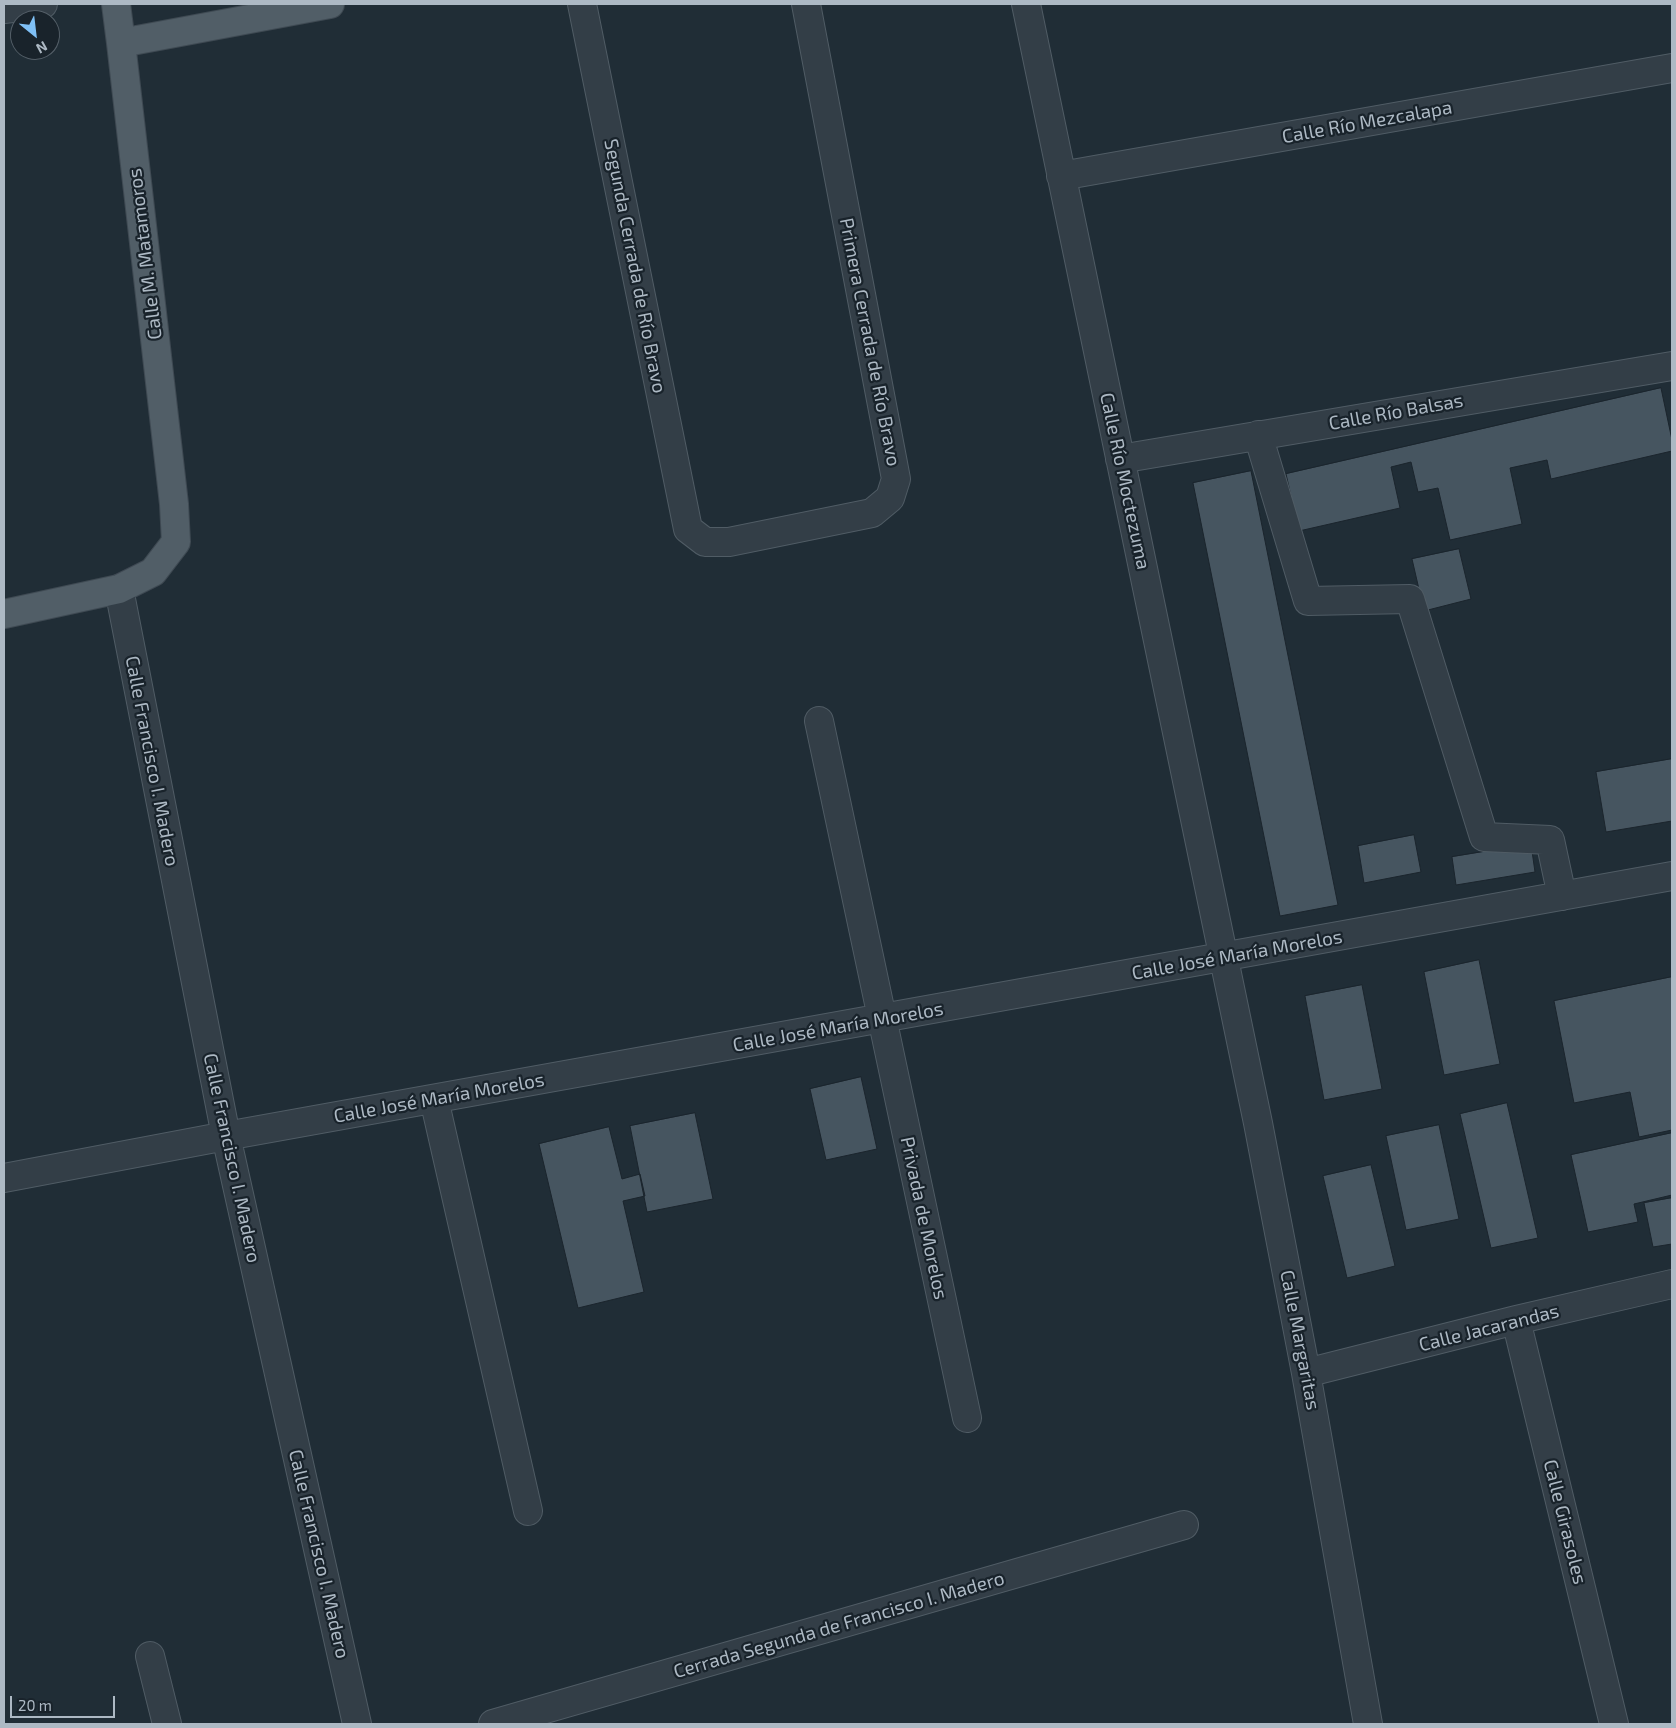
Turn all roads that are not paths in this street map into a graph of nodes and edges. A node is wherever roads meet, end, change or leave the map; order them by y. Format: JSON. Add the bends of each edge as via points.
{"nodes":[{"id":1,"x":43,"y":4,"type":"edge"},
{"id":2,"x":116,"y":4,"type":"edge"},
{"id":3,"x":330,"y":4,"type":"edge"},
{"id":4,"x":582,"y":4,"type":"edge"},
{"id":5,"x":806,"y":4,"type":"edge"},
{"id":6,"x":1026,"y":4,"type":"edge"},
{"id":7,"x":4,"y":9,"type":"edge"},
{"id":8,"x":121,"y":43,"type":"junction"},
{"id":9,"x":1672,"y":68,"type":"edge"},
{"id":10,"x":1062,"y":176,"type":"junction"},
{"id":11,"x":1672,"y":366,"type":"edge"},
{"id":12,"x":1258,"y":435,"type":"junction"},
{"id":13,"x":1120,"y":459,"type":"junction"},
{"id":14,"x":688,"y":529,"type":"joint"},
{"id":15,"x":119,"y":589,"type":"junction"},
{"id":16,"x":4,"y":614,"type":"edge"},
{"id":17,"x":819,"y":721,"type":"dead end"},
{"id":18,"x":1672,"y":876,"type":"edge"},
{"id":19,"x":1562,"y":896,"type":"junction"},
{"id":20,"x":1224,"y":958,"type":"junction"},
{"id":21,"x":882,"y":1019,"type":"junction"},
{"id":22,"x":434,"y":1099,"type":"junction"},
{"id":23,"x":226,"y":1136,"type":"junction"},
{"id":24,"x":4,"y":1178,"type":"edge"},
{"id":25,"x":1672,"y":1284,"type":"edge"},
{"id":26,"x":1516,"y":1320,"type":"junction"},
{"id":27,"x":1306,"y":1373,"type":"junction"},
{"id":28,"x":967,"y":1418,"type":"dead end"},
{"id":29,"x":528,"y":1511,"type":"dead end"},
{"id":30,"x":1184,"y":1525,"type":"dead end"},
{"id":31,"x":150,"y":1656,"type":"dead end"},
{"id":32,"x":167,"y":1724,"type":"edge"},
{"id":33,"x":357,"y":1724,"type":"edge"},
{"id":34,"x":493,"y":1724,"type":"edge"},
{"id":35,"x":1368,"y":1724,"type":"edge"},
{"id":36,"x":1614,"y":1724,"type":"edge"}],
"edges":[{"from":1,"to":7,"type":"street"},
{"from":2,"to":8,"type":"main road","name":"Calle M. Matamoros"},
{"from":3,"to":8,"type":"main road"},
{"from":4,"to":14,"type":"street","name":"Segunda Cerrada de Río Bravo"},
{"from":5,"to":14,"type":"street","name":"Primera Cerrada de Río Bravo","via":[[896,479],[890,498],[872,513],[730,542],[705,542]]},
{"from":6,"to":10,"type":"street","name":"Calle Río Moctezuma"},
{"from":8,"to":15,"type":"main road","name":"Calle M. Matamoros","via":[[176,542],[153,572]]},
{"from":9,"to":10,"type":"street","name":"Calle Río Mezcalapa"},
{"from":10,"to":13,"type":"street","name":"Calle Río Moctezuma"},
{"from":11,"to":12,"type":"street","name":"Calle Río Balsas"},
{"from":12,"to":13,"type":"street","name":"Calle Río Balsas"},
{"from":12,"to":19,"type":"street","via":[[1308,601],[1410,599],[1484,837],[1550,840]]},
{"from":13,"to":20,"type":"street","name":"Calle Río Moctezuma"},
{"from":15,"to":16,"type":"main road","name":"Calle M. Matamoros"},
{"from":15,"to":23,"type":"street","name":"Calle Francisco I. Madero"},
{"from":17,"to":21,"type":"street","name":"Privada de Morelos"},
{"from":18,"to":19,"type":"street","name":"Calle José María Morelos"},
{"from":19,"to":20,"type":"street","name":"Calle José María Morelos"},
{"from":20,"to":21,"type":"street","name":"Calle José María Morelos"},
{"from":20,"to":27,"type":"street","name":"Calle Margaritas"},
{"from":21,"to":22,"type":"street","name":"Calle José María Morelos"},
{"from":21,"to":28,"type":"street","name":"Privada de Morelos"},
{"from":22,"to":23,"type":"street","name":"Calle José María Morelos"},
{"from":22,"to":29,"type":"street"},
{"from":23,"to":24,"type":"street","name":"Calle José María Morelos"},
{"from":23,"to":33,"type":"street","name":"Calle Francisco I. Madero"},
{"from":25,"to":26,"type":"street","name":"Calle Jacarandas"},
{"from":26,"to":27,"type":"street","name":"Calle Jacarandas"},
{"from":26,"to":36,"type":"street","name":"Calle Girasoles"},
{"from":27,"to":35,"type":"street","name":"Calle Margaritas"},
{"from":30,"to":34,"type":"street","name":"Cerrada Segunda de Francisco I. Madero"},
{"from":31,"to":32,"type":"street"}]}
